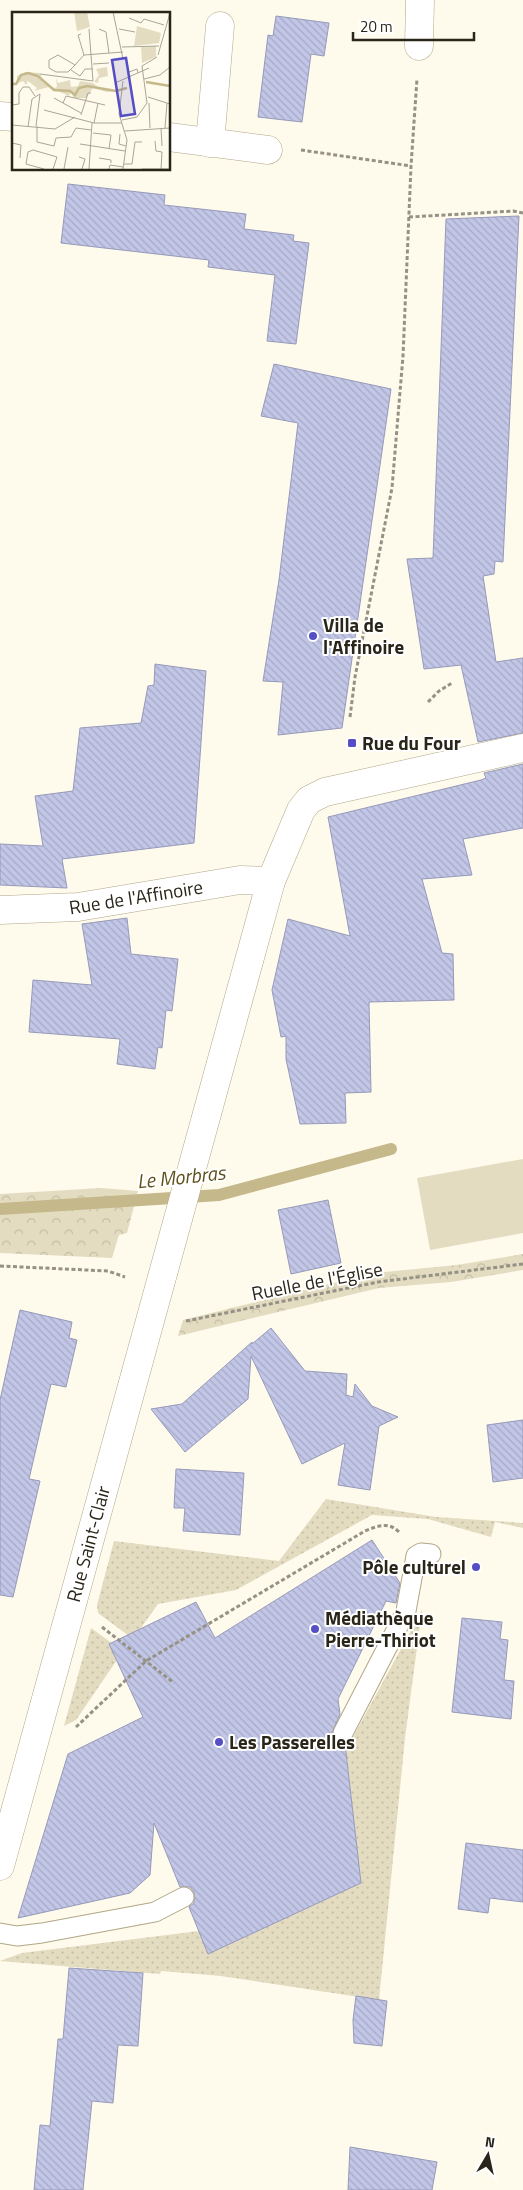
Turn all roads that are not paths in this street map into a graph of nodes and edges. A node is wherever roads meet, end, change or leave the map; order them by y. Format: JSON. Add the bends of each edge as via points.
{"nodes":[{"id":1,"x":420,"y":0,"type":"edge"},
{"id":2,"x":220,"y":26,"type":"dead end"},
{"id":3,"x":419,"y":46,"type":"road end"},
{"id":4,"x":170,"y":137,"type":"edge"},
{"id":5,"x":210,"y":142,"type":"junction"},
{"id":6,"x":268,"y":150,"type":"road end"},
{"id":7,"x":523,"y":748,"type":"edge"},
{"id":8,"x":271,"y":881,"type":"junction"},
{"id":9,"x":0,"y":910,"type":"edge"},
{"id":10,"x":426,"y":1554,"type":"road end"},
{"id":11,"x":343,"y":1733,"type":"dead end"},
{"id":12,"x":0,"y":1866,"type":"edge"},
{"id":13,"x":184,"y":1897,"type":"dead end"},
{"id":14,"x":0,"y":1933,"type":"edge"}],
"edges":[{"from":1,"to":3,"type":"street"},
{"from":2,"to":5,"type":"street"},
{"from":4,"to":5,"type":"street"},
{"from":5,"to":6,"type":"street"},
{"from":7,"to":8,"type":"street","via":[[326,792],[309,800],[301,810]]},
{"from":8,"to":9,"type":"street","name":"Rue de l'Affinoire","via":[[240,880],[78,907]]},
{"from":8,"to":12,"type":"street","name":"Rue Saint-Clair"},
{"from":10,"to":11,"type":"lane","via":[[416,1556],[406,1611]]},
{"from":13,"to":14,"type":"lane","via":[[155,1912],[42,1933],[17,1936]]}]}
